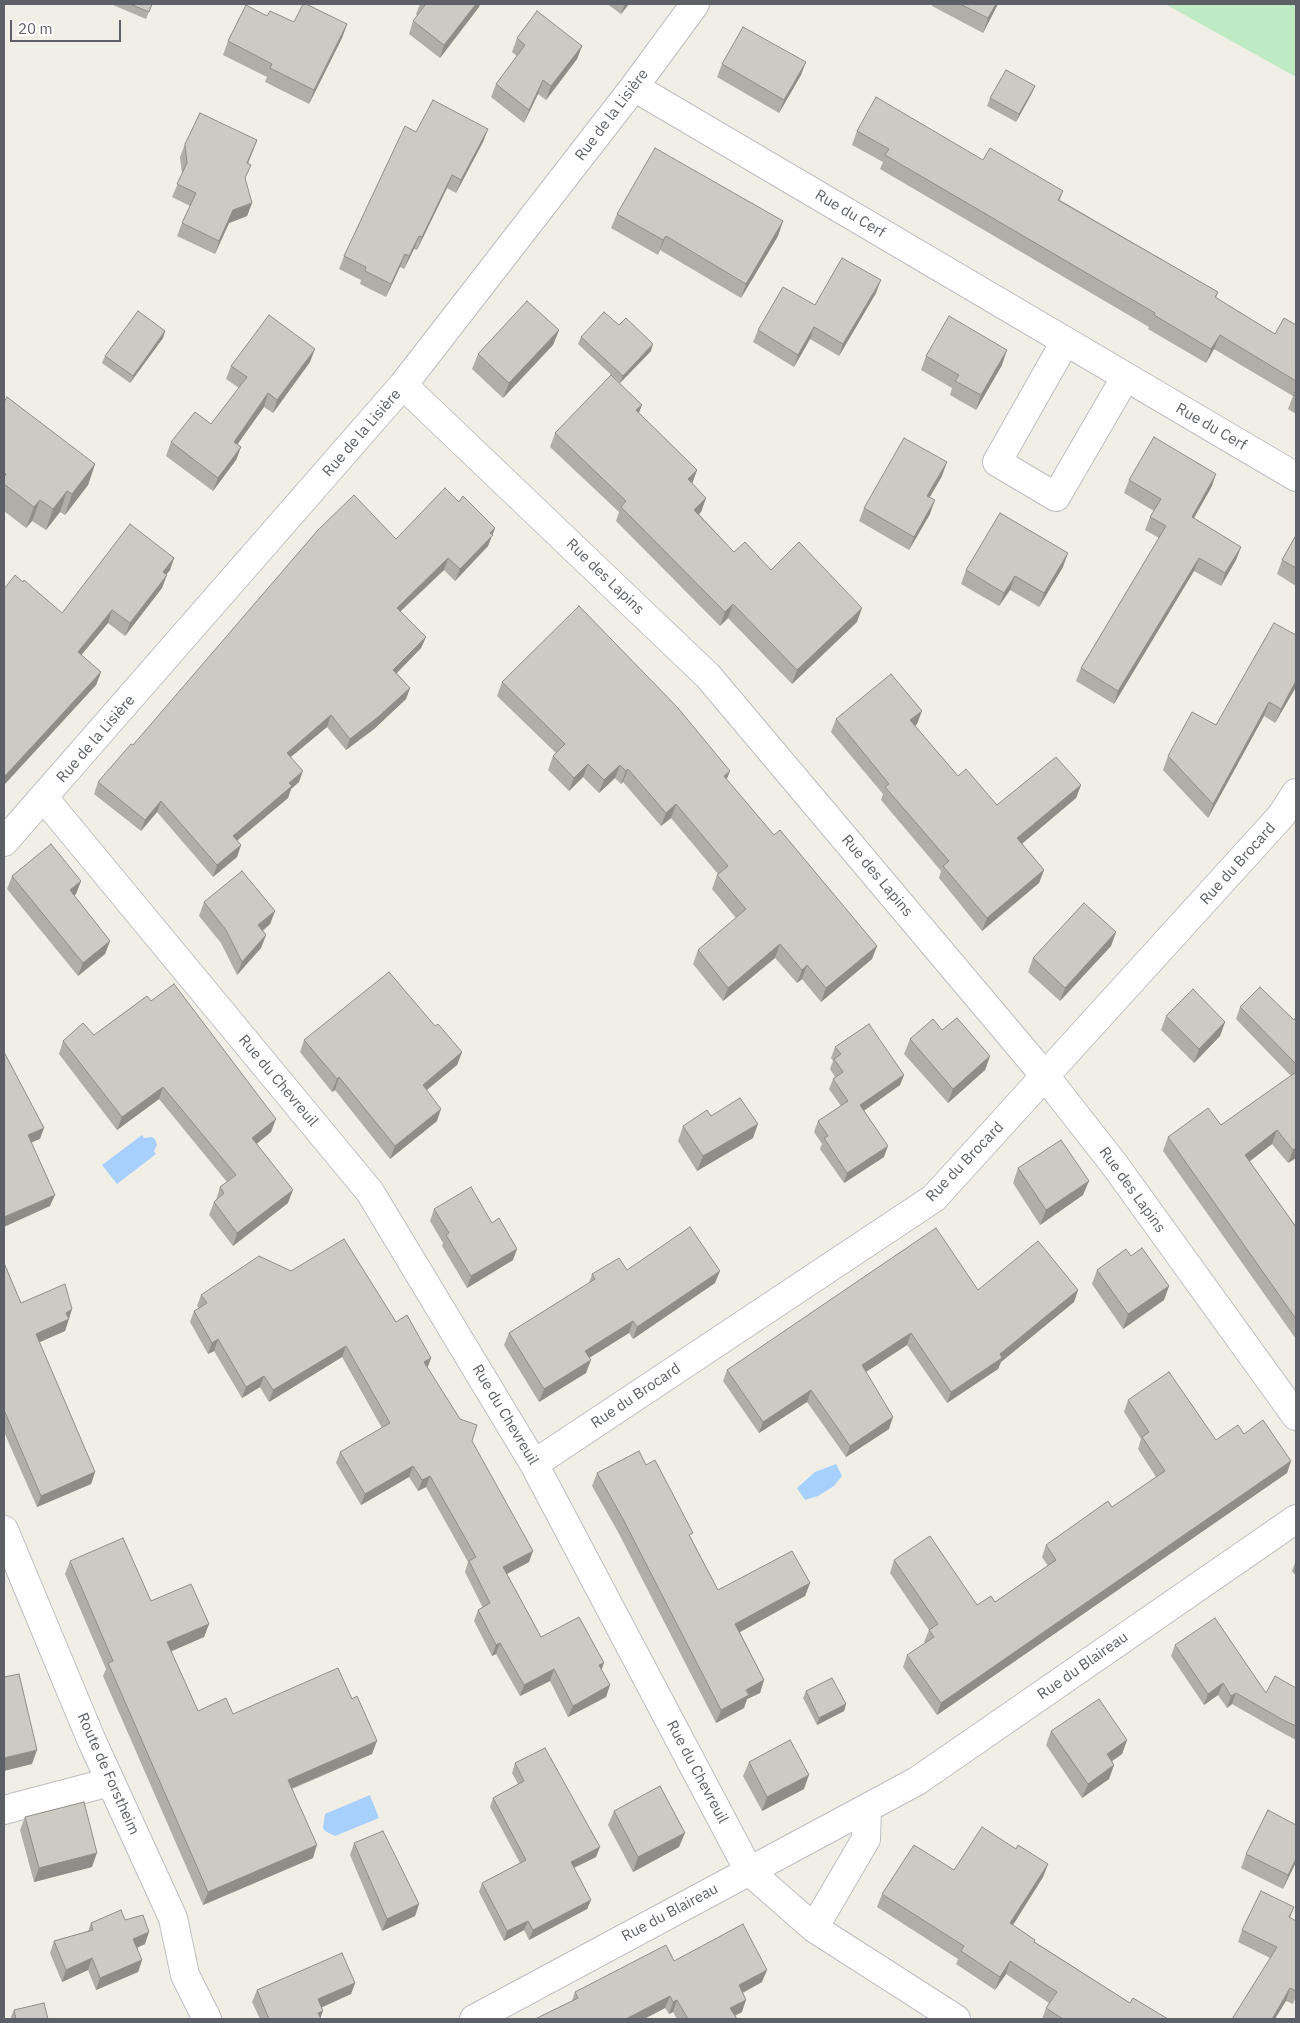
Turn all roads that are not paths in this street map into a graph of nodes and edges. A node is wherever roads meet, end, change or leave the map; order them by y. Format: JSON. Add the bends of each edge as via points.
{"nodes":[{"id":1,"x":695,"y":4,"type":"edge"},
{"id":2,"x":634,"y":87,"type":"junction"},
{"id":3,"x":1065,"y":342,"type":"junction"},
{"id":4,"x":1125,"y":378,"type":"junction"},
{"id":5,"x":403,"y":385,"type":"junction"},
{"id":6,"x":1296,"y":477,"type":"edge"},
{"id":7,"x":1296,"y":793,"type":"edge"},
{"id":8,"x":44,"y":798,"type":"junction"},
{"id":9,"x":4,"y":842,"type":"edge"},
{"id":10,"x":1045,"y":1076,"type":"junction"},
{"id":11,"x":1296,"y":1416,"type":"edge"},
{"id":12,"x":534,"y":1464,"type":"junction"},
{"id":13,"x":1296,"y":1519,"type":"edge"},
{"id":14,"x":4,"y":1530,"type":"edge"},
{"id":15,"x":110,"y":1782,"type":"junction"},
{"id":16,"x":867,"y":1808,"type":"junction"},
{"id":17,"x":4,"y":1810,"type":"edge"},
{"id":18,"x":749,"y":1871,"type":"junction"},
{"id":19,"x":814,"y":1928,"type":"junction"},
{"id":20,"x":207,"y":2019,"type":"edge"},
{"id":21,"x":474,"y":2019,"type":"edge"},
{"id":22,"x":956,"y":2019,"type":"edge"}],
"edges":[{"from":1,"to":2,"type":"street","name":"Rue de la Lisière"},
{"from":2,"to":3,"type":"street","name":"Rue du Cerf"},
{"from":2,"to":5,"type":"street","name":"Rue de la Lisière"},
{"from":3,"to":4,"type":"street","name":"Rue du Cerf"},
{"from":3,"to":4,"type":"street","via":[[997,462],[1056,497]]},
{"from":4,"to":6,"type":"street","name":"Rue du Cerf"},
{"from":5,"to":8,"type":"street","name":"Rue de la Lisière"},
{"from":5,"to":10,"type":"street","name":"Rue des Lapins","via":[[708,676]]},
{"from":7,"to":10,"type":"street","name":"Rue du Brocard","via":[[1281,816]]},
{"from":8,"to":9,"type":"street","name":"Rue de la Lisière"},
{"from":8,"to":12,"type":"street","name":"Rue du Chevreuil","via":[[370,1192]]},
{"from":10,"to":11,"type":"street","name":"Rue des Lapins","via":[[1114,1164]]},
{"from":10,"to":12,"type":"street","name":"Rue du Brocard","via":[[934,1198]]},
{"from":12,"to":18,"type":"street","name":"Rue du Chevreuil"},
{"from":13,"to":16,"type":"street","name":"Rue du Blaireau","via":[[916,1782]]},
{"from":14,"to":15,"type":"street","name":"Route de Forstheim"},
{"from":15,"to":17,"type":"street"},
{"from":15,"to":20,"type":"street","name":"Route de Forstheim","via":[[172,1918],[185,1975]]},
{"from":16,"to":18,"type":"street","name":"Rue du Blaireau"},
{"from":16,"to":19,"type":"street","via":[[866,1839]]},
{"from":18,"to":19,"type":"street","name":"Rue du Chevreuil"},
{"from":18,"to":21,"type":"street","name":"Rue du Blaireau"},
{"from":19,"to":22,"type":"street","name":"Rue du Chevreuil"}]}
